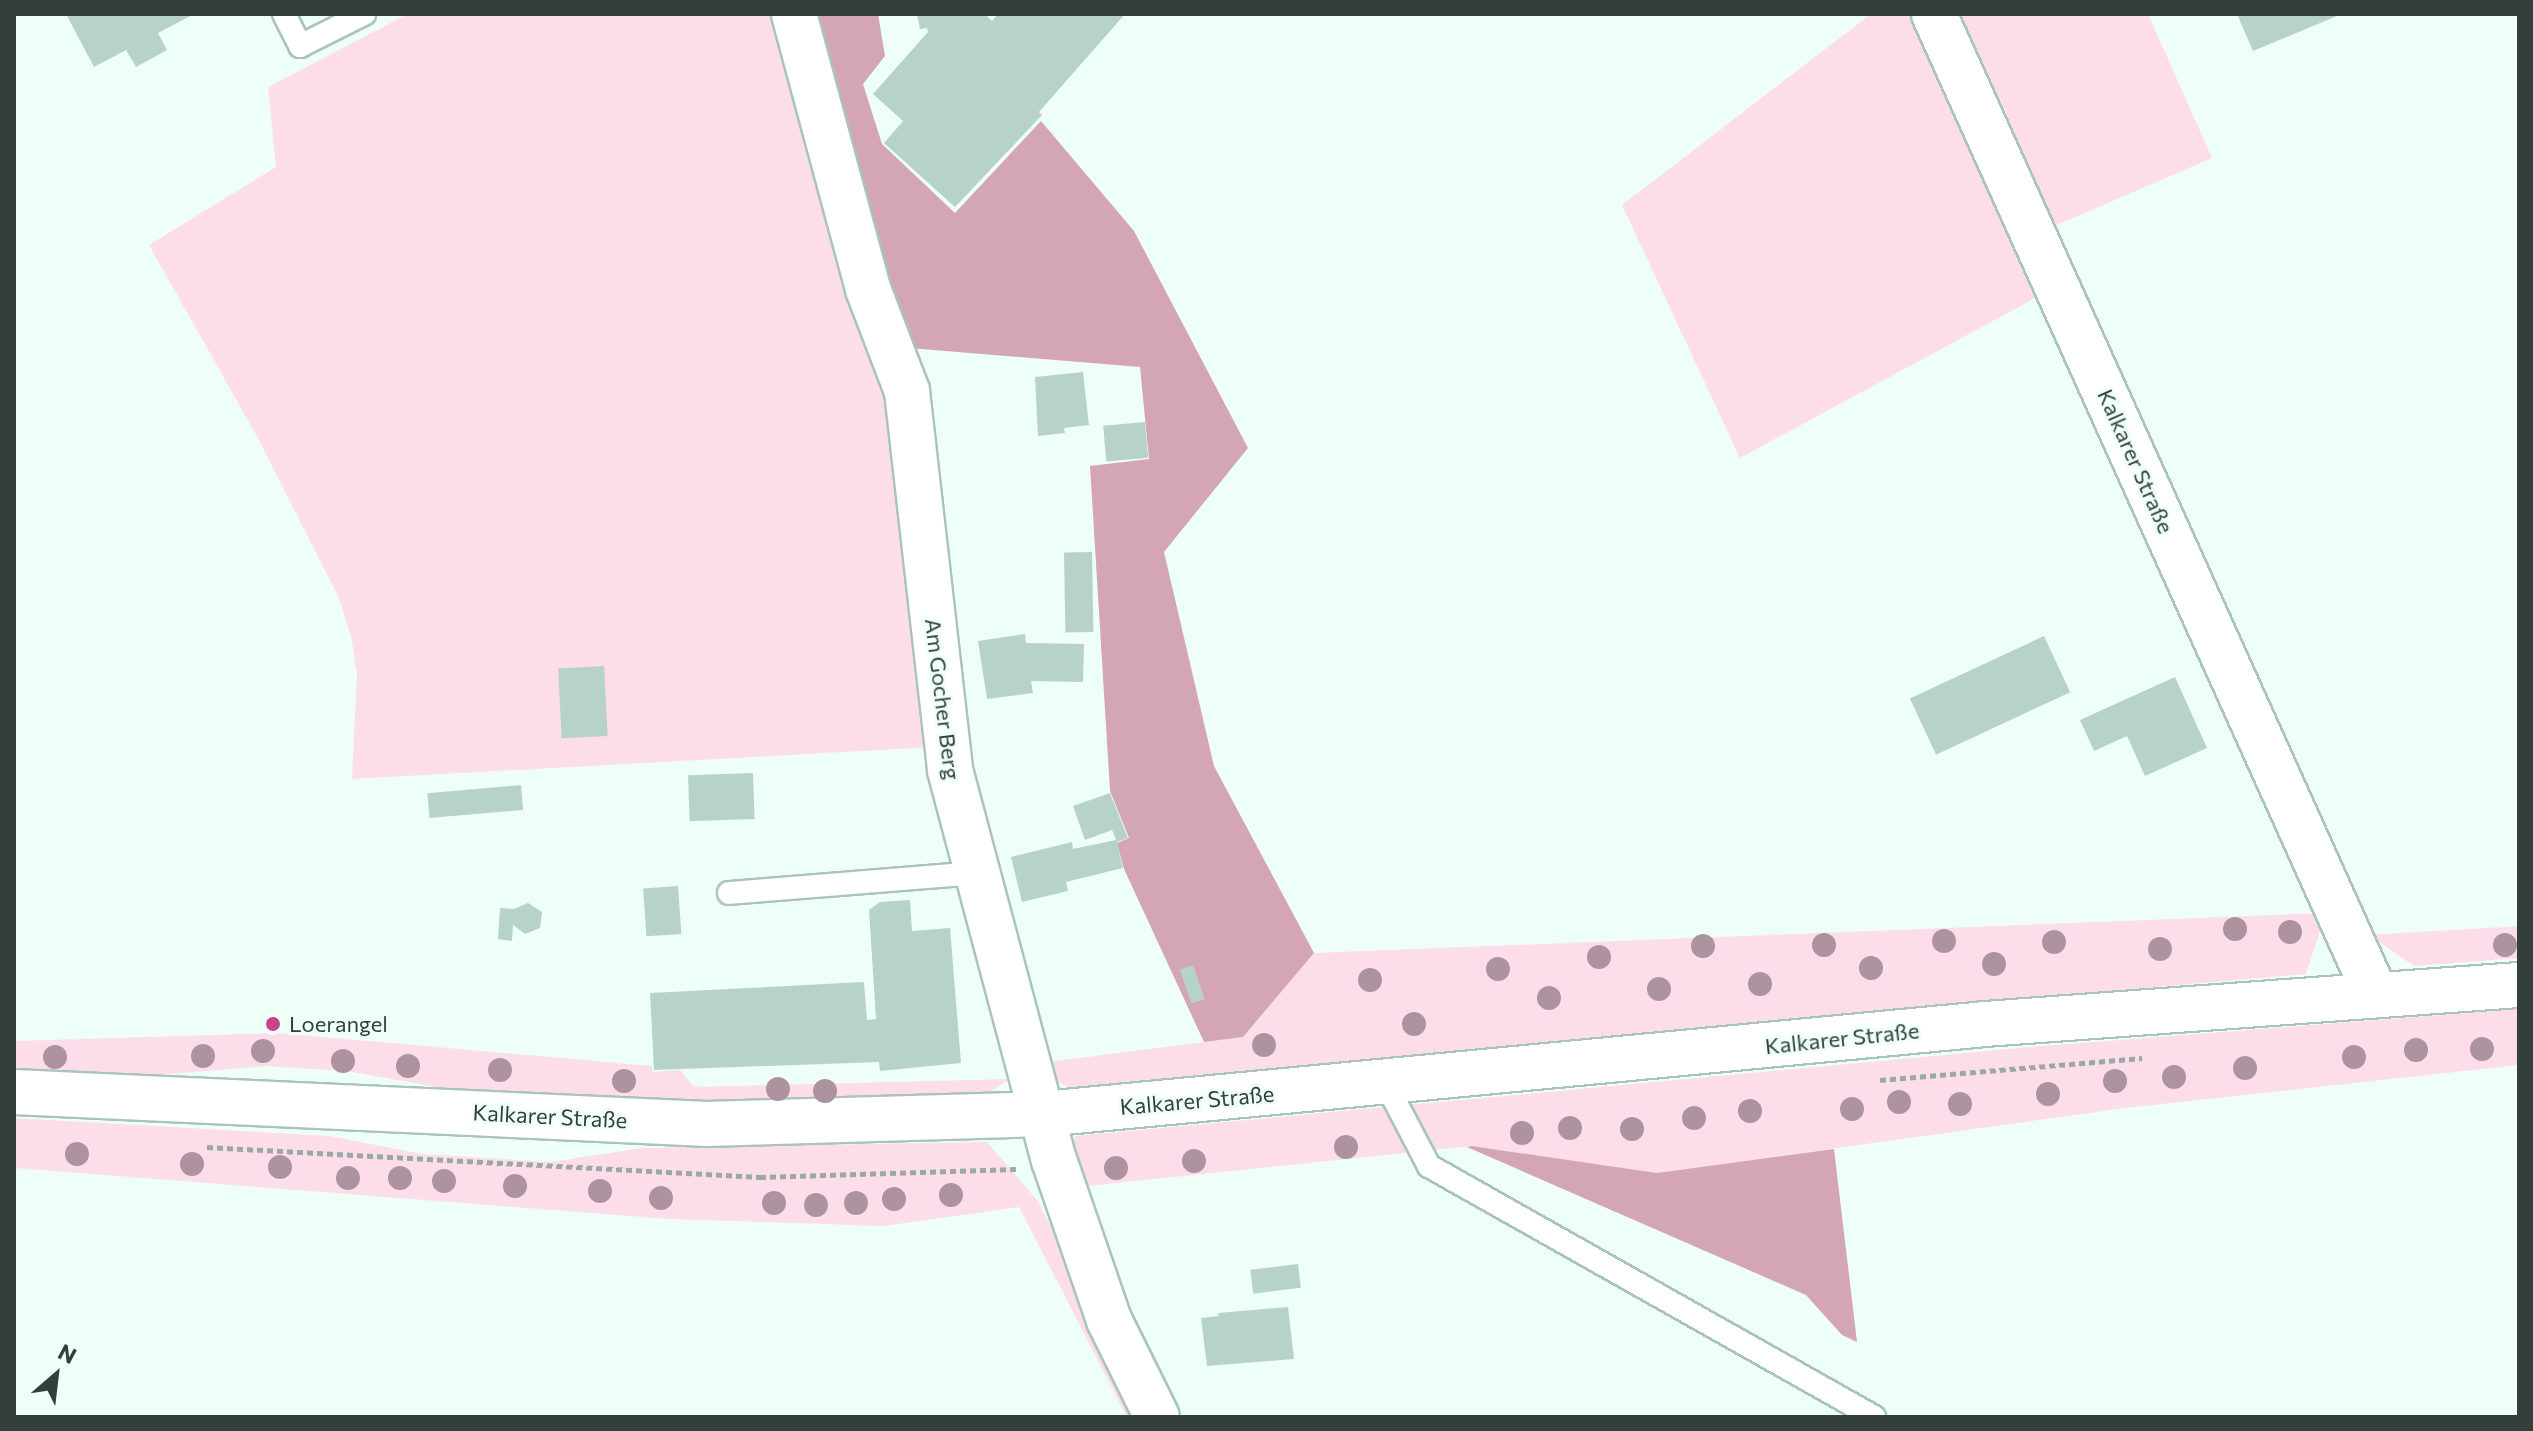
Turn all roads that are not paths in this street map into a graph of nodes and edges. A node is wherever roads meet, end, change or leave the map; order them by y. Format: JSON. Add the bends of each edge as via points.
{"nodes":[{"id":1,"x":284,"y":14,"type":"edge"},
{"id":2,"x":364,"y":14,"type":"edge"},
{"id":3,"x":794,"y":14,"type":"edge"},
{"id":4,"x":1934,"y":14,"type":"edge"},
{"id":5,"x":978,"y":873,"type":"junction"},
{"id":6,"x":729,"y":893,"type":"dead end"},
{"id":7,"x":2519,"y":985,"type":"edge"},
{"id":8,"x":2376,"y":995,"type":"junction"},
{"id":9,"x":1385,"y":1082,"type":"junction"},
{"id":10,"x":14,"y":1092,"type":"edge"},
{"id":11,"x":1044,"y":1114,"type":"junction"},
{"id":12,"x":1157,"y":1417,"type":"edge"},
{"id":13,"x":1874,"y":1417,"type":"edge"}],
"edges":[{"from":1,"to":2,"type":"lane","via":[[300,46]]},
{"from":3,"to":5,"type":"street","name":"Am Gocher Berg","via":[[868,289],[907,391],[950,770]]},
{"from":4,"to":8,"type":"street","name":"Kalkarer Straße"},
{"from":5,"to":6,"type":"lane"},
{"from":5,"to":11,"type":"street","name":"Am Gocher Berg"},
{"from":7,"to":8,"type":"street","name":"Kalkarer Straße"},
{"from":8,"to":9,"type":"street","name":"Kalkarer Straße","via":[[1985,1024]]},
{"from":9,"to":11,"type":"street","name":"Kalkarer Straße"},
{"from":9,"to":13,"type":"lane","via":[[1429,1166]]},
{"from":10,"to":11,"type":"street","name":"Kalkarer Straße","via":[[707,1124]]},
{"from":11,"to":12,"type":"street","name":"Am Gocher Berg","via":[[1054,1160],[1109,1320]]}]}
